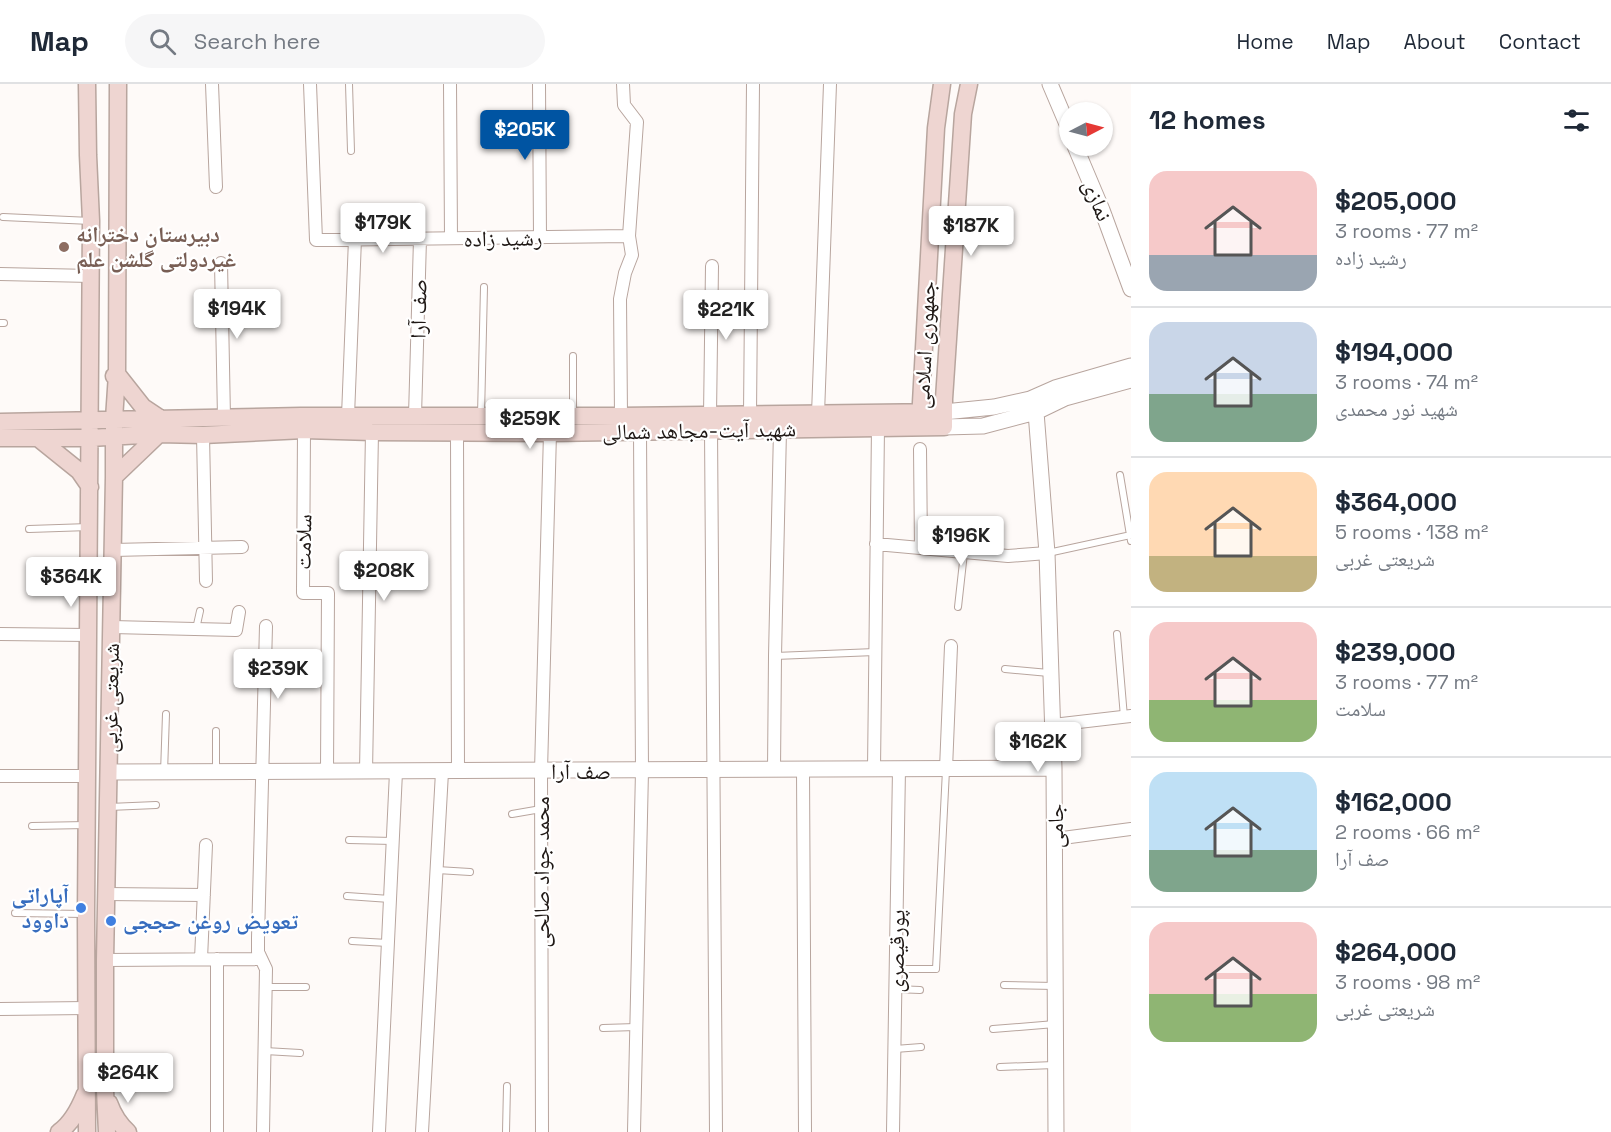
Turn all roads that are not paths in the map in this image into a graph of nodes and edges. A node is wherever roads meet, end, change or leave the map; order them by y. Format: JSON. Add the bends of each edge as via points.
{"nodes":[{"id":1,"x":87,"y":84,"type":"edge"},
{"id":2,"x":118,"y":84,"type":"edge"},
{"id":3,"x":212,"y":84,"type":"edge"},
{"id":4,"x":310,"y":84,"type":"edge"},
{"id":5,"x":349,"y":84,"type":"edge"},
{"id":6,"x":450,"y":84,"type":"edge"},
{"id":7,"x":539,"y":84,"type":"edge"},
{"id":8,"x":622,"y":84,"type":"edge"},
{"id":9,"x":753,"y":84,"type":"edge"},
{"id":10,"x":830,"y":84,"type":"edge"},
{"id":11,"x":942,"y":84,"type":"edge"},
{"id":12,"x":969,"y":84,"type":"edge"},
{"id":13,"x":1050,"y":84,"type":"edge"},
{"id":14,"x":1059,"y":105,"type":"edge"},
{"id":15,"x":351,"y":151,"type":"dead end"},
{"id":16,"x":934,"y":152,"type":"junction"},
{"id":17,"x":961,"y":153,"type":"junction"},
{"id":18,"x":1080,"y":156,"type":"edge"},
{"id":19,"x":216,"y":187,"type":"dead end"},
{"id":20,"x":3,"y":217,"type":"dead end"},
{"id":21,"x":92,"y":221,"type":"junction"},
{"id":22,"x":629,"y":236,"type":"junction"},
{"id":23,"x":540,"y":237,"type":"junction"},
{"id":24,"x":451,"y":238,"type":"junction"},
{"id":25,"x":355,"y":239,"type":"junction"},
{"id":26,"x":420,"y":239,"type":"junction"},
{"id":27,"x":221,"y":263,"type":"dead end"},
{"id":28,"x":712,"y":266,"type":"dead end"},
{"id":29,"x":0,"y":274,"type":"edge"},
{"id":30,"x":91,"y":276,"type":"junction"},
{"id":31,"x":484,"y":287,"type":"dead end"},
{"id":32,"x":1131,"y":289,"type":"edge"},
{"id":33,"x":573,"y":356,"type":"dead end"},
{"id":34,"x":1131,"y":366,"type":"edge"},
{"id":35,"x":117,"y":374,"type":"junction"},
{"id":36,"x":91,"y":375,"type":"junction"},
{"id":37,"x":1131,"y":380,"type":"edge"},
{"id":38,"x":1036,"y":412,"type":"junction"},
{"id":39,"x":818,"y":414,"type":"junction"},
{"id":40,"x":481,"y":415,"type":"junction"},
{"id":41,"x":750,"y":415,"type":"junction"},
{"id":42,"x":348,"y":416,"type":"junction"},
{"id":43,"x":415,"y":416,"type":"junction"},
{"id":44,"x":573,"y":416,"type":"junction"},
{"id":45,"x":621,"y":416,"type":"junction"},
{"id":46,"x":224,"y":418,"type":"junction"},
{"id":47,"x":114,"y":419,"type":"junction"},
{"id":48,"x":944,"y":419,"type":"junction"},
{"id":49,"x":90,"y":420,"type":"junction"},
{"id":50,"x":920,"y":420,"type":"junction"},
{"id":51,"x":0,"y":422,"type":"edge"},
{"id":52,"x":711,"y":422,"type":"junction"},
{"id":53,"x":160,"y":427,"type":"junction"},
{"id":54,"x":180,"y":427,"type":"junction"},
{"id":55,"x":879,"y":427,"type":"junction"},
{"id":56,"x":304,"y":430,"type":"junction"},
{"id":57,"x":780,"y":430,"type":"junction"},
{"id":58,"x":640,"y":431,"type":"junction"},
{"id":59,"x":372,"y":432,"type":"junction"},
{"id":60,"x":457,"y":433,"type":"junction"},
{"id":61,"x":550,"y":433,"type":"junction"},
{"id":62,"x":203,"y":435,"type":"junction"},
{"id":63,"x":115,"y":437,"type":"junction"},
{"id":64,"x":0,"y":438,"type":"edge"},
{"id":65,"x":38,"y":438,"type":"junction"},
{"id":66,"x":90,"y":438,"type":"junction"},
{"id":67,"x":920,"y":449,"type":"dead end"},
{"id":68,"x":1120,"y":475,"type":"dead end"},
{"id":69,"x":114,"y":477,"type":"junction"},
{"id":70,"x":90,"y":487,"type":"junction"},
{"id":71,"x":89,"y":527,"type":"junction"},
{"id":72,"x":30,"y":529,"type":"dead end"},
{"id":73,"x":1130,"y":537,"type":"edge"},
{"id":74,"x":876,"y":544,"type":"junction"},
{"id":75,"x":242,"y":547,"type":"dead end"},
{"id":76,"x":205,"y":548,"type":"junction"},
{"id":77,"x":921,"y":548,"type":"junction"},
{"id":78,"x":113,"y":550,"type":"junction"},
{"id":79,"x":964,"y":552,"type":"junction"},
{"id":80,"x":1047,"y":553,"type":"junction"},
{"id":81,"x":206,"y":581,"type":"dead end"},
{"id":82,"x":958,"y":607,"type":"dead end"},
{"id":83,"x":200,"y":611,"type":"dead end"},
{"id":84,"x":239,"y":612,"type":"dead end"},
{"id":85,"x":266,"y":626,"type":"dead end"},
{"id":86,"x":111,"y":627,"type":"junction"},
{"id":87,"x":195,"y":629,"type":"junction"},
{"id":88,"x":0,"y":634,"type":"edge"},
{"id":89,"x":1117,"y":634,"type":"dead end"},
{"id":90,"x":88,"y":635,"type":"junction"},
{"id":91,"x":951,"y":646,"type":"dead end"},
{"id":92,"x":875,"y":652,"type":"junction"},
{"id":93,"x":775,"y":656,"type":"junction"},
{"id":94,"x":1005,"y":669,"type":"dead end"},
{"id":95,"x":1051,"y":674,"type":"junction"},
{"id":96,"x":166,"y":714,"type":"dead end"},
{"id":97,"x":1127,"y":716,"type":"edge"},
{"id":98,"x":1053,"y":725,"type":"junction"},
{"id":99,"x":216,"y":731,"type":"dead end"},
{"id":100,"x":1054,"y":768,"type":"junction"},
{"id":101,"x":874,"y":769,"type":"junction"},
{"id":102,"x":900,"y":769,"type":"junction"},
{"id":103,"x":946,"y":769,"type":"junction"},
{"id":104,"x":714,"y":770,"type":"junction"},
{"id":105,"x":774,"y":770,"type":"junction"},
{"id":106,"x":804,"y":770,"type":"junction"},
{"id":107,"x":541,"y":771,"type":"junction"},
{"id":108,"x":642,"y":771,"type":"junction"},
{"id":109,"x":109,"y":772,"type":"junction"},
{"id":110,"x":216,"y":772,"type":"junction"},
{"id":111,"x":327,"y":772,"type":"junction"},
{"id":112,"x":366,"y":772,"type":"junction"},
{"id":113,"x":396,"y":772,"type":"junction"},
{"id":114,"x":450,"y":772,"type":"junction"},
{"id":115,"x":165,"y":773,"type":"junction"},
{"id":116,"x":262,"y":773,"type":"junction"},
{"id":117,"x":0,"y":776,"type":"edge"},
{"id":118,"x":87,"y":776,"type":"junction"},
{"id":119,"x":156,"y":805,"type":"dead end"},
{"id":120,"x":108,"y":807,"type":"junction"},
{"id":121,"x":541,"y":809,"type":"junction"},
{"id":122,"x":512,"y":814,"type":"dead end"},
{"id":123,"x":86,"y":825,"type":"junction"},
{"id":124,"x":32,"y":826,"type":"dead end"},
{"id":125,"x":1131,"y":830,"type":"edge"},
{"id":126,"x":1055,"y":839,"type":"junction"},
{"id":127,"x":349,"y":840,"type":"dead end"},
{"id":128,"x":393,"y":841,"type":"junction"},
{"id":129,"x":206,"y":845,"type":"dead end"},
{"id":130,"x":437,"y":870,"type":"junction"},
{"id":131,"x":470,"y":872,"type":"dead end"},
{"id":132,"x":106,"y":894,"type":"junction"},
{"id":133,"x":204,"y":895,"type":"junction"},
{"id":134,"x":347,"y":897,"type":"dead end"},
{"id":135,"x":390,"y":899,"type":"junction"},
{"id":136,"x":15,"y":913,"type":"dead end"},
{"id":137,"x":86,"y":914,"type":"junction"},
{"id":138,"x":352,"y":941,"type":"dead end"},
{"id":139,"x":388,"y":943,"type":"junction"},
{"id":140,"x":201,"y":959,"type":"junction"},
{"id":141,"x":217,"y":959,"type":"junction"},
{"id":142,"x":261,"y":959,"type":"junction"},
{"id":143,"x":105,"y":960,"type":"junction"},
{"id":144,"x":896,"y":969,"type":"junction"},
{"id":145,"x":1004,"y":985,"type":"dead end"},
{"id":146,"x":1056,"y":986,"type":"junction"},
{"id":147,"x":266,"y":987,"type":"junction"},
{"id":148,"x":306,"y":987,"type":"dead end"},
{"id":149,"x":896,"y":989,"type":"junction"},
{"id":150,"x":920,"y":990,"type":"dead end"},
{"id":151,"x":87,"y":1008,"type":"junction"},
{"id":152,"x":0,"y":1009,"type":"edge"},
{"id":153,"x":1056,"y":1024,"type":"junction"},
{"id":154,"x":636,"y":1027,"type":"junction"},
{"id":155,"x":603,"y":1028,"type":"dead end"},
{"id":156,"x":993,"y":1029,"type":"dead end"},
{"id":157,"x":921,"y":1047,"type":"dead end"},
{"id":158,"x":894,"y":1049,"type":"junction"},
{"id":159,"x":265,"y":1051,"type":"junction"},
{"id":160,"x":300,"y":1053,"type":"dead end"},
{"id":161,"x":1056,"y":1065,"type":"junction"},
{"id":162,"x":1000,"y":1067,"type":"dead end"},
{"id":163,"x":507,"y":1086,"type":"dead end"},
{"id":164,"x":87,"y":1088,"type":"junction"},
{"id":165,"x":105,"y":1090,"type":"junction"},
{"id":166,"x":59,"y":1132,"type":"edge"},
{"id":167,"x":87,"y":1132,"type":"edge"},
{"id":168,"x":107,"y":1132,"type":"edge"},
{"id":169,"x":128,"y":1132,"type":"edge"},
{"id":170,"x":217,"y":1132,"type":"edge"},
{"id":171,"x":263,"y":1132,"type":"edge"},
{"id":172,"x":380,"y":1132,"type":"edge"},
{"id":173,"x":422,"y":1132,"type":"edge"},
{"id":174,"x":506,"y":1132,"type":"edge"},
{"id":175,"x":542,"y":1132,"type":"edge"},
{"id":176,"x":634,"y":1132,"type":"edge"},
{"id":177,"x":716,"y":1132,"type":"edge"},
{"id":178,"x":805,"y":1132,"type":"edge"},
{"id":179,"x":893,"y":1132,"type":"edge"},
{"id":180,"x":1056,"y":1132,"type":"edge"}],
"edges":[{"from":1,"to":21,"type":"main road","name":"شریعتی غربی"},
{"from":2,"to":35,"type":"main road","name":"شریعتی غربی"},
{"from":3,"to":19,"type":"street"},
{"from":4,"to":25,"type":"street","name":"رشید زاده","via":[[316,240]]},
{"from":5,"to":15,"type":"lane"},
{"from":6,"to":24,"type":"street"},
{"from":7,"to":23,"type":"street"},
{"from":8,"to":22,"type":"street","via":[[624,105],[637,122]]},
{"from":9,"to":41,"type":"street"},
{"from":10,"to":39,"type":"street"},
{"from":11,"to":16,"type":"main road","name":"جمهوری اسلامی"},
{"from":12,"to":17,"type":"main road","name":"جمهوری اسلامی"},
{"from":13,"to":14,"type":"street"},
{"from":16,"to":17,"type":"main road"},
{"from":16,"to":50,"type":"main road","name":"جمهوری اسلامی"},
{"from":17,"to":48,"type":"main road","name":"جمهوری اسلامی"},
{"from":18,"to":32,"type":"street","name":"نمازی"},
{"from":20,"to":21,"type":"lane"},
{"from":21,"to":30,"type":"main road","name":"شریعتی غربی"},
{"from":22,"to":23,"type":"street","name":"رشید زاده"},
{"from":22,"to":45,"type":"street","via":[[632,255],[620,299]]},
{"from":23,"to":24,"type":"street","name":"رشید زاده"},
{"from":24,"to":26,"type":"street","name":"رشید زاده"},
{"from":25,"to":26,"type":"street","name":"رشید زاده"},
{"from":25,"to":42,"type":"street"},
{"from":26,"to":43,"type":"street","name":"صف آرا"},
{"from":27,"to":46,"type":"street"},
{"from":28,"to":52,"type":"street"},
{"from":29,"to":30,"type":"street"},
{"from":30,"to":36,"type":"main road","name":"شریعتی غربی"},
{"from":31,"to":40,"type":"lane"},
{"from":33,"to":44,"type":"lane"},
{"from":34,"to":48,"type":"street","name":"شهید آیت-مجاهد شمالی","via":[[1030,399]]},
{"from":35,"to":36,"type":"main road","via":[[108,379]]},
{"from":35,"to":47,"type":"main road","name":"شریعتی غربی"},
{"from":35,"to":53,"type":"main road"},
{"from":36,"to":49,"type":"main road","name":"شریعتی غربی"},
{"from":37,"to":38,"type":"street","name":"شهید آیت-مجاهد شمالی","via":[[1065,398]]},
{"from":38,"to":48,"type":"street","name":"شهید آیت-مجاهد شمالی","via":[[983,426]]},
{"from":38,"to":80,"type":"street","name":"جامی"},
{"from":39,"to":41,"type":"main road","name":"شهید آیت-مجاهد شمالی"},
{"from":39,"to":50,"type":"main road","name":"شهید آیت-مجاهد شمالی"},
{"from":40,"to":43,"type":"main road","name":"شهید آیت-مجاهد شمالی"},
{"from":40,"to":44,"type":"main road","name":"شهید آیت-مجاهد شمالی"},
{"from":41,"to":52,"type":"main road","name":"شهید آیت-مجاهد شمالی"},
{"from":42,"to":43,"type":"main road","name":"شهید آیت-مجاهد شمالی"},
{"from":42,"to":46,"type":"main road","name":"شهید آیت-مجاهد شمالی"},
{"from":44,"to":45,"type":"main road","name":"شهید آیت-مجاهد شمالی"},
{"from":45,"to":52,"type":"main road","name":"شهید آیت-مجاهد شمالی"},
{"from":46,"to":54,"type":"main road","name":"شهید آیت-مجاهد شمالی"},
{"from":47,"to":49,"type":"main road","name":"شهید آیت-مجاهد شمالی"},
{"from":47,"to":53,"type":"main road","name":"شهید آیت-مجاهد شمالی"},
{"from":47,"to":63,"type":"main road","name":"شریعتی غربی"},
{"from":48,"to":50,"type":"main road","name":"شهید آیت-مجاهد شمالی"},
{"from":49,"to":51,"type":"main road","name":"شهید آیت-مجاهد شمالی"},
{"from":49,"to":66,"type":"main road","name":"شریعتی غربی"},
{"from":50,"to":55,"type":"main road","name":"شهید آیت-مجاهد شمالی"},
{"from":52,"to":57,"type":"main road","name":"شهید آیت-مجاهد شمالی"},
{"from":52,"to":58,"type":"main road","name":"شهید آیت-مجاهد شمالی"},
{"from":52,"to":104,"type":"street"},
{"from":53,"to":54,"type":"main road","name":"شهید آیت-مجاهد شمالی"},
{"from":53,"to":63,"type":"main road","name":"شهید آیت-مجاهد شمالی"},
{"from":53,"to":69,"type":"main road"},
{"from":54,"to":62,"type":"main road","name":"شهید آیت-مجاهد شمالی"},
{"from":55,"to":57,"type":"main road","name":"شهید آیت-مجاهد شمالی"},
{"from":55,"to":74,"type":"street"},
{"from":56,"to":59,"type":"main road","name":"شهید آیت-مجاهد شمالی"},
{"from":56,"to":62,"type":"main road","name":"شهید آیت-مجاهد شمالی"},
{"from":56,"to":111,"type":"street","name":"سلامت","via":[[303,593],[328,593]]},
{"from":57,"to":93,"type":"street"},
{"from":58,"to":61,"type":"main road","name":"شهید آیت-مجاهد شمالی"},
{"from":58,"to":108,"type":"street"},
{"from":59,"to":60,"type":"main road","name":"شهید آیت-مجاهد شمالی"},
{"from":59,"to":112,"type":"street"},
{"from":60,"to":61,"type":"main road","name":"شهید آیت-مجاهد شمالی"},
{"from":60,"to":114,"type":"street"},
{"from":61,"to":107,"type":"street","name":"محمد جواد صالحی"},
{"from":62,"to":76,"type":"street"},
{"from":63,"to":66,"type":"main road","name":"شهید آیت-مجاهد شمالی"},
{"from":63,"to":69,"type":"main road","name":"شریعتی غربی"},
{"from":64,"to":65,"type":"main road","name":"شهید آیت-مجاهد شمالی"},
{"from":65,"to":66,"type":"main road","name":"شهید آیت-مجاهد شمالی"},
{"from":65,"to":70,"type":"main road","via":[[79,471]]},
{"from":66,"to":70,"type":"main road","name":"شریعتی غربی"},
{"from":67,"to":77,"type":"street"},
{"from":68,"to":73,"type":"lane"},
{"from":69,"to":78,"type":"main road","name":"شریعتی غربی"},
{"from":70,"to":71,"type":"main road","name":"شریعتی غربی"},
{"from":71,"to":72,"type":"lane"},
{"from":71,"to":90,"type":"main road","name":"شریعتی غربی"},
{"from":73,"to":80,"type":"lane"},
{"from":74,"to":77,"type":"street"},
{"from":74,"to":92,"type":"street"},
{"from":75,"to":76,"type":"street"},
{"from":76,"to":78,"type":"street"},
{"from":76,"to":81,"type":"street"},
{"from":77,"to":79,"type":"street"},
{"from":78,"to":86,"type":"main road","name":"شریعتی غربی"},
{"from":79,"to":80,"type":"street","via":[[1008,556]]},
{"from":79,"to":82,"type":"lane"},
{"from":80,"to":95,"type":"street","name":"جامی"},
{"from":83,"to":87,"type":"lane"},
{"from":84,"to":87,"type":"street","via":[[236,630]]},
{"from":85,"to":116,"type":"street"},
{"from":86,"to":87,"type":"street"},
{"from":86,"to":109,"type":"main road","name":"شریعتی غربی"},
{"from":88,"to":90,"type":"street"},
{"from":89,"to":97,"type":"lane"},
{"from":90,"to":118,"type":"main road","name":"شریعتی غربی"},
{"from":91,"to":103,"type":"street"},
{"from":92,"to":93,"type":"lane"},
{"from":92,"to":101,"type":"street"},
{"from":93,"to":105,"type":"street"},
{"from":94,"to":95,"type":"lane"},
{"from":95,"to":98,"type":"street","name":"جامی"},
{"from":96,"to":115,"type":"lane"},
{"from":97,"to":98,"type":"street"},
{"from":98,"to":100,"type":"street","name":"جامی"},
{"from":99,"to":110,"type":"lane"},
{"from":100,"to":103,"type":"street","name":"صف آرا"},
{"from":100,"to":126,"type":"street","name":"جامی"},
{"from":101,"to":102,"type":"street","name":"صف آرا"},
{"from":101,"to":106,"type":"street","name":"صف آرا"},
{"from":102,"to":103,"type":"street","name":"صف آرا"},
{"from":102,"to":144,"type":"street","name":"پورقیصری"},
{"from":103,"to":144,"type":"lane","via":[[936,969]]},
{"from":104,"to":105,"type":"street","name":"صف آرا"},
{"from":104,"to":108,"type":"street","name":"صف آرا"},
{"from":104,"to":177,"type":"street"},
{"from":105,"to":106,"type":"street","name":"صف آرا"},
{"from":106,"to":178,"type":"street"},
{"from":107,"to":108,"type":"street","name":"صف آرا"},
{"from":107,"to":114,"type":"street","name":"صف آرا"},
{"from":107,"to":121,"type":"street","name":"محمد جواد صالحی"},
{"from":108,"to":154,"type":"street"},
{"from":109,"to":115,"type":"street","name":"صف آرا"},
{"from":109,"to":120,"type":"main road","name":"شریعتی غربی"},
{"from":110,"to":115,"type":"street","name":"صف آرا"},
{"from":110,"to":116,"type":"street","name":"صف آرا"},
{"from":111,"to":112,"type":"street","name":"صف آرا"},
{"from":111,"to":116,"type":"street","name":"صف آرا"},
{"from":112,"to":113,"type":"street","name":"صف آرا"},
{"from":113,"to":114,"type":"street","name":"صف آرا"},
{"from":113,"to":128,"type":"street"},
{"from":114,"to":130,"type":"street"},
{"from":116,"to":142,"type":"street","via":[[258,938]]},
{"from":117,"to":118,"type":"street"},
{"from":118,"to":123,"type":"main road","name":"شریعتی غربی"},
{"from":119,"to":120,"type":"lane"},
{"from":120,"to":132,"type":"main road","name":"شریعتی غربی"},
{"from":121,"to":122,"type":"lane"},
{"from":121,"to":175,"type":"street","name":"محمد جواد صالحی"},
{"from":123,"to":124,"type":"lane"},
{"from":123,"to":137,"type":"main road","name":"شریعتی غربی"},
{"from":125,"to":126,"type":"street"},
{"from":126,"to":146,"type":"street","name":"جامی"},
{"from":127,"to":128,"type":"lane"},
{"from":128,"to":135,"type":"street"},
{"from":129,"to":133,"type":"street"},
{"from":130,"to":131,"type":"lane"},
{"from":130,"to":173,"type":"street"},
{"from":132,"to":133,"type":"street"},
{"from":132,"to":143,"type":"main road","name":"شریعتی غربی"},
{"from":133,"to":140,"type":"street"},
{"from":134,"to":135,"type":"lane"},
{"from":135,"to":139,"type":"street"},
{"from":136,"to":137,"type":"lane"},
{"from":137,"to":151,"type":"main road","name":"شریعتی غربی"},
{"from":138,"to":139,"type":"lane"},
{"from":139,"to":172,"type":"street"},
{"from":140,"to":141,"type":"street"},
{"from":140,"to":143,"type":"street"},
{"from":141,"to":142,"type":"street"},
{"from":141,"to":170,"type":"street"},
{"from":142,"to":147,"type":"street","via":[[266,969]]},
{"from":143,"to":165,"type":"main road","name":"شریعتی غربی"},
{"from":144,"to":149,"type":"street","name":"پورقیصری"},
{"from":145,"to":146,"type":"lane"},
{"from":146,"to":153,"type":"street","name":"جامی"},
{"from":147,"to":148,"type":"lane"},
{"from":147,"to":159,"type":"street"},
{"from":149,"to":150,"type":"lane"},
{"from":149,"to":158,"type":"street","name":"پورقیصری"},
{"from":151,"to":152,"type":"street"},
{"from":151,"to":164,"type":"main road","name":"شریعتی غربی"},
{"from":153,"to":156,"type":"lane"},
{"from":153,"to":161,"type":"street","name":"جامی"},
{"from":154,"to":155,"type":"lane"},
{"from":154,"to":176,"type":"street"},
{"from":157,"to":158,"type":"lane"},
{"from":158,"to":179,"type":"street","name":"پورقیصری"},
{"from":159,"to":160,"type":"lane"},
{"from":159,"to":171,"type":"street"},
{"from":161,"to":162,"type":"lane"},
{"from":161,"to":180,"type":"street","name":"جامی"},
{"from":163,"to":174,"type":"lane"},
{"from":164,"to":166,"type":"main road","via":[[76,1113]]},
{"from":164,"to":167,"type":"main road","name":"شریعتی غربی"},
{"from":165,"to":168,"type":"main road","name":"شریعتی غربی"},
{"from":165,"to":169,"type":"main road","via":[[112,1112]]}]}
